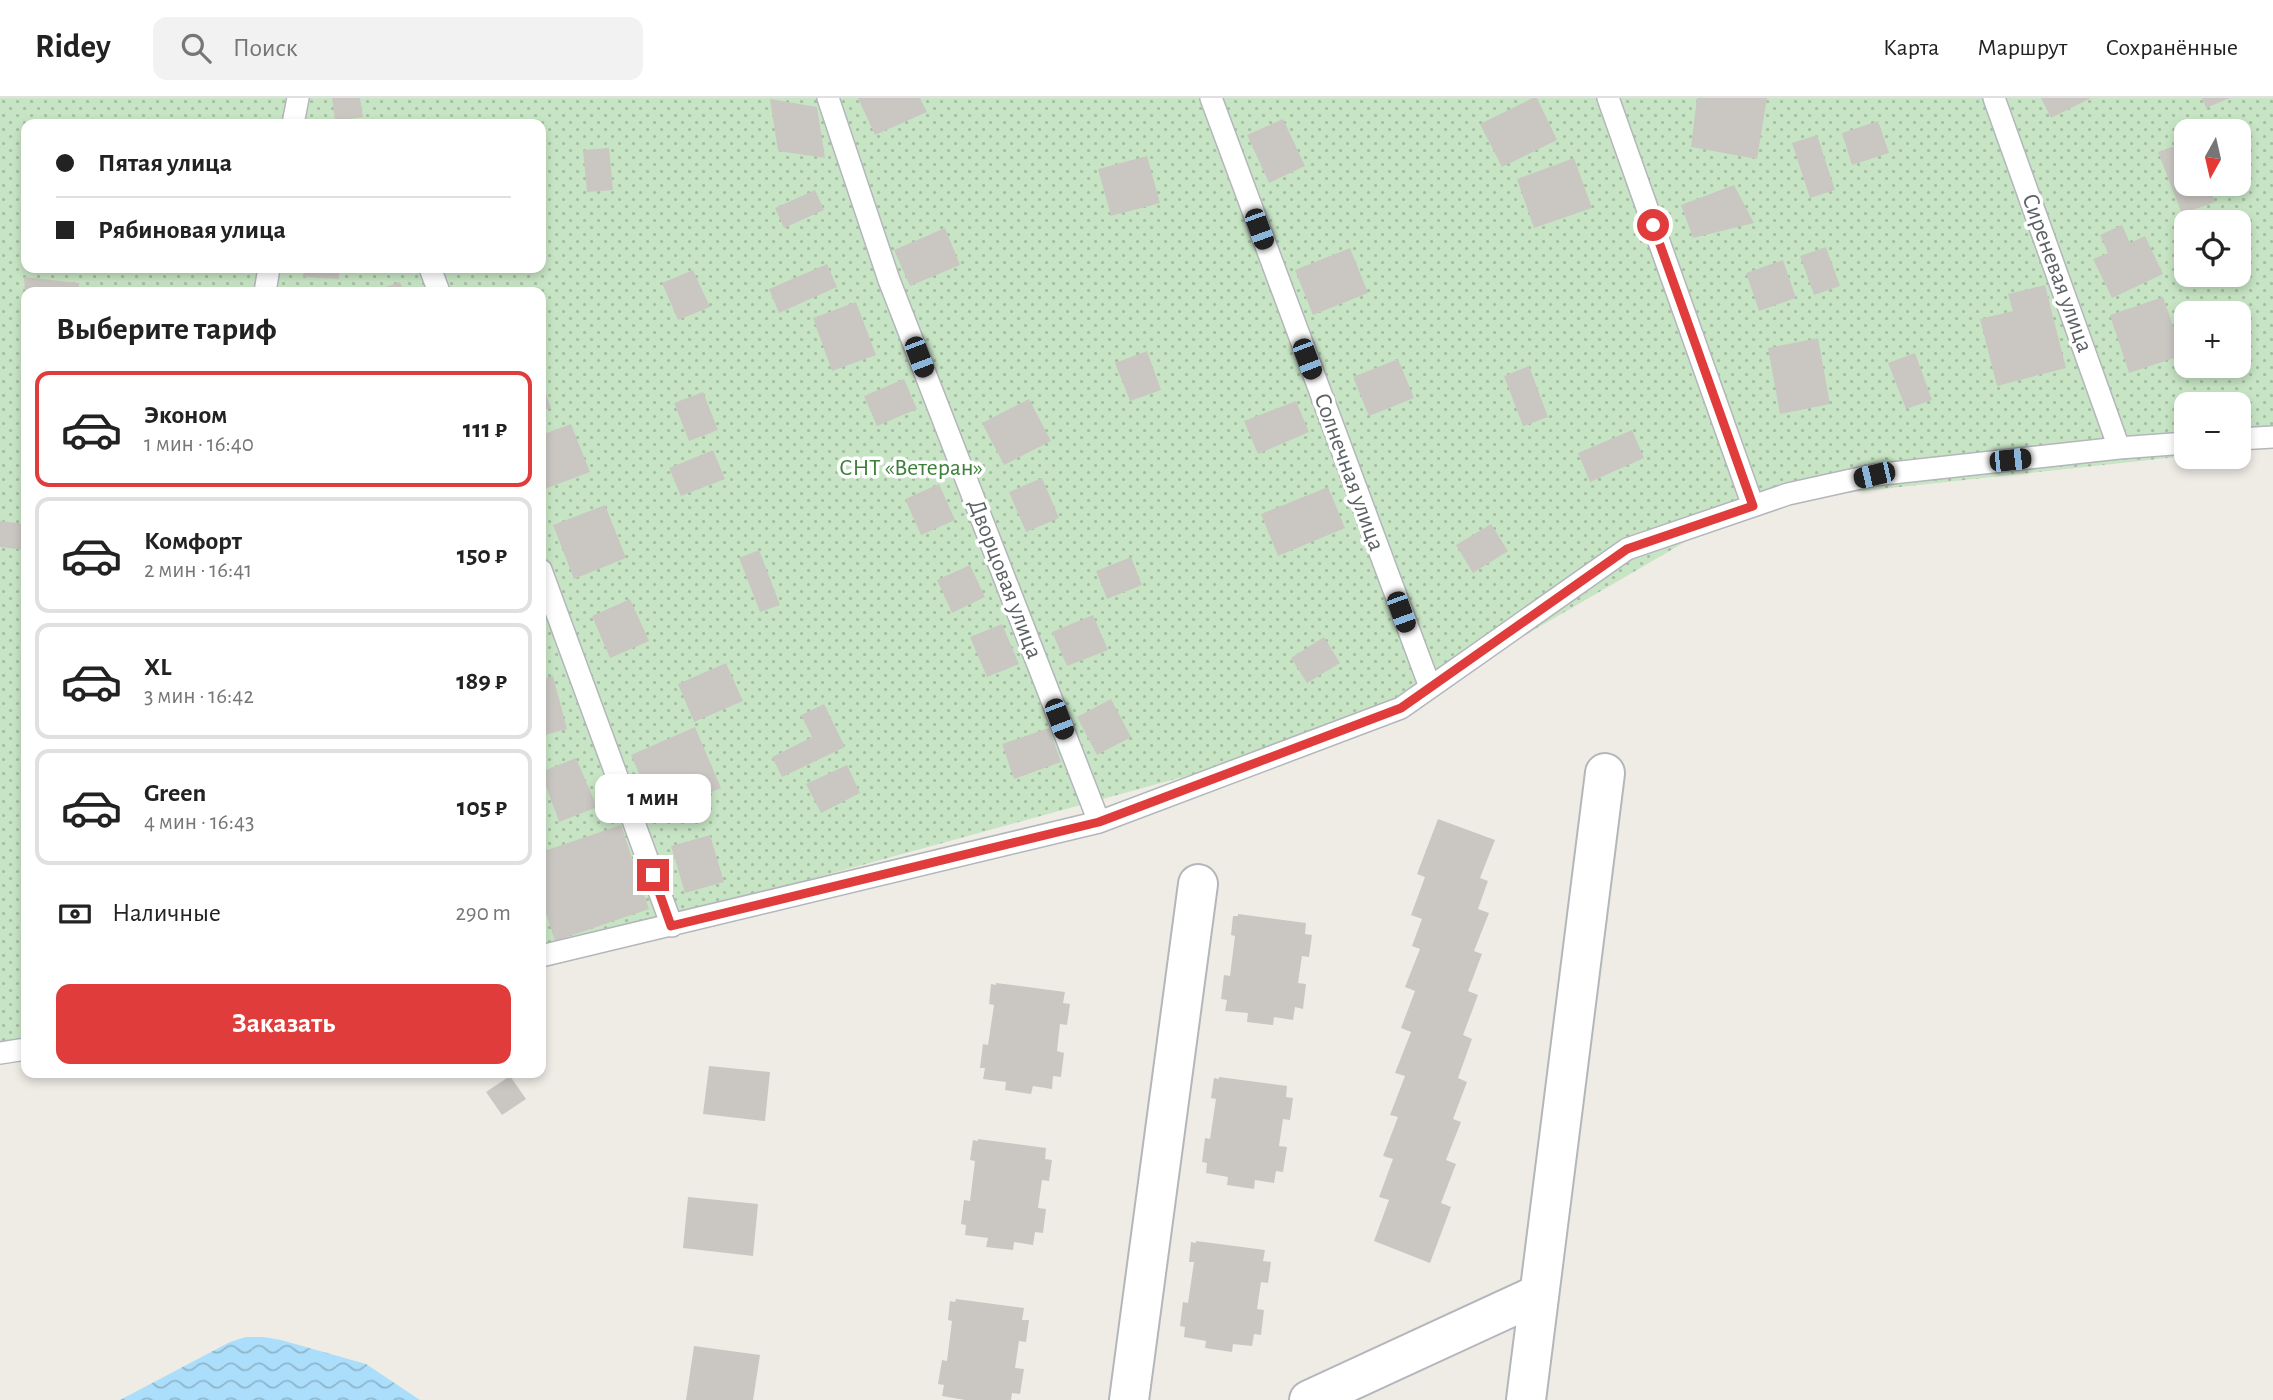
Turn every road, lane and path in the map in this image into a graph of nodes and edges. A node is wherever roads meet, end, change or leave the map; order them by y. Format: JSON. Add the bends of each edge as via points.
{"nodes":[{"id":1,"x":298,"y":98,"type":"edge"},
{"id":2,"x":828,"y":98,"type":"edge"},
{"id":3,"x":1211,"y":98,"type":"edge"},
{"id":4,"x":1608,"y":98,"type":"edge"},
{"id":5,"x":1994,"y":98,"type":"edge"},
{"id":6,"x":294,"y":119,"type":"edge"},
{"id":7,"x":2273,"y":437,"type":"edge"},
{"id":8,"x":2251,"y":438,"type":"edge"},
{"id":9,"x":2174,"y":444,"type":"edge"},
{"id":10,"x":2119,"y":448,"type":"junction"},
{"id":11,"x":1753,"y":506,"type":"junction"},
{"id":12,"x":546,"y":584,"type":"edge"},
{"id":13,"x":1430,"y":687,"type":"junction"},
{"id":14,"x":1605,"y":773,"type":"dead end"},
{"id":15,"x":1099,"y":822,"type":"junction"},
{"id":16,"x":1198,"y":884,"type":"dead end"},
{"id":17,"x":671,"y":926,"type":"junction"},
{"id":18,"x":546,"y":955,"type":"edge"},
{"id":19,"x":21,"y":1050,"type":"edge"},
{"id":20,"x":0,"y":1053,"type":"edge"},
{"id":21,"x":1539,"y":1294,"type":"junction"},
{"id":22,"x":1129,"y":1400,"type":"edge"},
{"id":23,"x":1309,"y":1400,"type":"edge"},
{"id":24,"x":1526,"y":1400,"type":"edge"}],
"edges":[{"from":1,"to":6,"type":"lane"},
{"from":2,"to":15,"type":"lane","name":"Дворцовая улица","via":[[889,280]]},
{"from":3,"to":13,"type":"lane","name":"Солнечная улица"},
{"from":4,"to":11,"type":"lane"},
{"from":5,"to":10,"type":"lane","name":"Сиреневая улица"},
{"from":7,"to":8,"type":"lane"},
{"from":9,"to":10,"type":"lane"},
{"from":10,"to":11,"type":"lane","via":[[1874,475]]},
{"from":11,"to":13,"type":"lane","via":[[1627,549]]},
{"from":12,"to":17,"type":"lane"},
{"from":13,"to":15,"type":"lane","via":[[1401,708]]},
{"from":14,"to":21,"type":"street"},
{"from":15,"to":17,"type":"lane"},
{"from":16,"to":22,"type":"street"},
{"from":17,"to":18,"type":"lane"},
{"from":19,"to":20,"type":"lane"},
{"from":21,"to":23,"type":"street"},
{"from":21,"to":24,"type":"street"}]}
